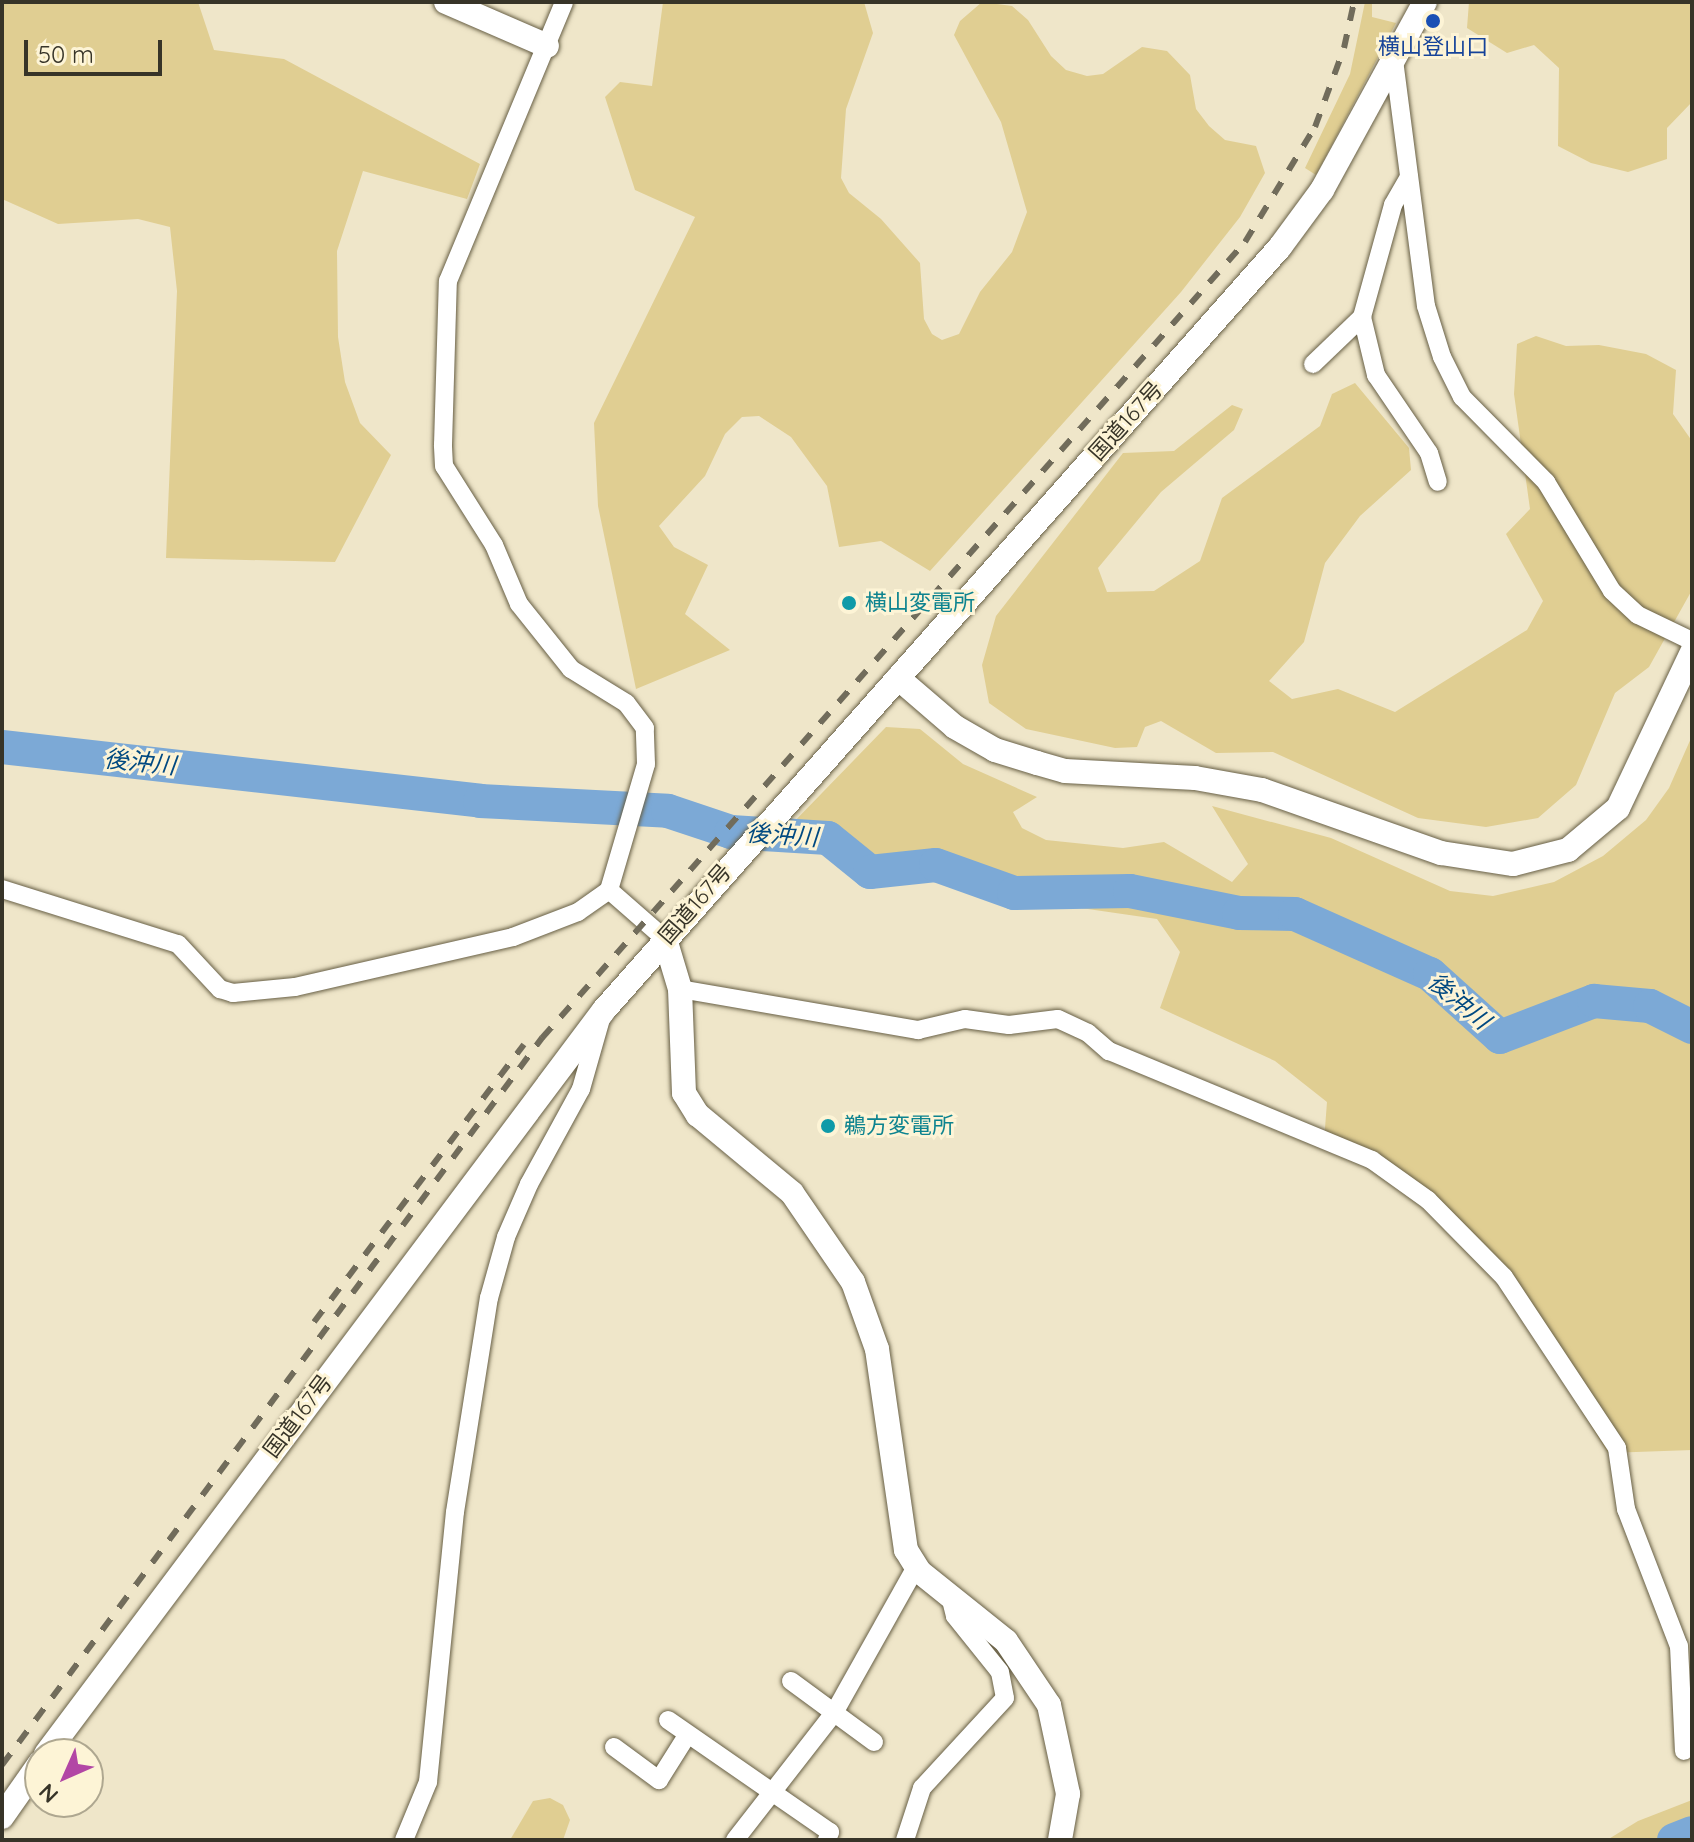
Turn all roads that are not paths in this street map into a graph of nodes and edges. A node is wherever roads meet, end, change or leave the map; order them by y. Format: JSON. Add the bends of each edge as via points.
{"nodes":[{"id":1,"x":446,"y":2,"type":"edge"},
{"id":2,"x":564,"y":2,"type":"edge"},
{"id":3,"x":1425,"y":2,"type":"edge"},
{"id":4,"x":547,"y":46,"type":"junction"},
{"id":5,"x":1394,"y":60,"type":"junction"},
{"id":6,"x":1409,"y":177,"type":"junction"},
{"id":7,"x":1362,"y":317,"type":"junction"},
{"id":8,"x":1313,"y":364,"type":"dead end"},
{"id":9,"x":1438,"y":482,"type":"dead end"},
{"id":10,"x":1692,"y":641,"type":"edge"},
{"id":11,"x":1692,"y":652,"type":"edge"},
{"id":12,"x":898,"y":678,"type":"junction"},
{"id":13,"x":2,"y":889,"type":"edge"},
{"id":14,"x":609,"y":890,"type":"junction"},
{"id":15,"x":665,"y":939,"type":"junction"},
{"id":16,"x":680,"y":989,"type":"junction"},
{"id":17,"x":604,"y":1010,"type":"junction"},
{"id":18,"x":916,"y":1567,"type":"junction"},
{"id":19,"x":950,"y":1596,"type":"junction"},
{"id":20,"x":791,"y":1681,"type":"dead end"},
{"id":21,"x":834,"y":1713,"type":"junction"},
{"id":22,"x":668,"y":1720,"type":"dead end"},
{"id":23,"x":688,"y":1734,"type":"junction"},
{"id":24,"x":58,"y":1738,"type":"edge"},
{"id":25,"x":874,"y":1742,"type":"dead end"},
{"id":26,"x":614,"y":1747,"type":"dead end"},
{"id":27,"x":1684,"y":1751,"type":"dead end"},
{"id":28,"x":24,"y":1786,"type":"edge"},
{"id":29,"x":770,"y":1791,"type":"junction"},
{"id":30,"x":2,"y":1817,"type":"edge"},
{"id":31,"x":404,"y":1840,"type":"edge"},
{"id":32,"x":735,"y":1840,"type":"edge"},
{"id":33,"x":827,"y":1840,"type":"edge"},
{"id":34,"x":905,"y":1840,"type":"edge"},
{"id":35,"x":1060,"y":1840,"type":"edge"}],
"edges":[{"from":1,"to":4,"type":"street"},
{"from":2,"to":4,"type":"street"},
{"from":3,"to":5,"type":"street","name":"国道167号"},
{"from":4,"to":14,"type":"street","via":[[448,281],[442,352],[444,466],[480,520],[504,579],[539,633],[571,669],[636,715],[649,743]]},
{"from":5,"to":6,"type":"street","via":[[1405,113]]},
{"from":5,"to":12,"type":"street","name":"国道167号","via":[[1322,190],[1280,247]]},
{"from":6,"to":7,"type":"street","via":[[1393,205]]},
{"from":6,"to":10,"type":"street","via":[[1426,306],[1462,397],[1546,482],[1612,591],[1638,615]]},
{"from":7,"to":8,"type":"street"},
{"from":7,"to":9,"type":"street","via":[[1376,375],[1429,453]]},
{"from":11,"to":12,"type":"street","via":[[1618,808],[1568,850],[1513,864],[1441,853],[1262,790],[1195,778],[1065,771],[1037,763],[995,750],[955,727]]},
{"from":12,"to":15,"type":"street","name":"国道167号"},
{"from":13,"to":14,"type":"street","via":[[178,944],[220,989],[233,993],[295,987],[513,937],[578,912]]},
{"from":14,"to":15,"type":"street"},
{"from":15,"to":16,"type":"street"},
{"from":15,"to":17,"type":"street","name":"国道167号"},
{"from":16,"to":18,"type":"street","via":[[687,1099],[792,1193],[829,1241],[862,1302],[877,1349],[899,1524]]},
{"from":16,"to":27,"type":"street","via":[[918,1030],[965,1019],[1009,1025],[1058,1019],[1088,1033],[1109,1051],[1372,1160],[1428,1200],[1504,1277],[1617,1448],[1626,1509],[1679,1646]]},
{"from":17,"to":24,"type":"street","name":"国道167号"},
{"from":17,"to":31,"type":"street","via":[[581,1089],[517,1210],[489,1298],[455,1512],[428,1782]]},
{"from":18,"to":19,"type":"street"},
{"from":18,"to":21,"type":"street"},
{"from":19,"to":34,"type":"street","via":[[955,1616],[1000,1672],[1005,1698],[922,1788]]},
{"from":19,"to":35,"type":"street","via":[[1006,1641],[1049,1705],[1068,1794]]},
{"from":20,"to":21,"type":"street"},
{"from":21,"to":25,"type":"street"},
{"from":21,"to":29,"type":"street"},
{"from":22,"to":23,"type":"street"},
{"from":23,"to":26,"type":"street","via":[[659,1780]]},
{"from":23,"to":29,"type":"street"},
{"from":28,"to":30,"type":"street"},
{"from":29,"to":32,"type":"street"},
{"from":29,"to":33,"type":"street","via":[[830,1832]]}]}
